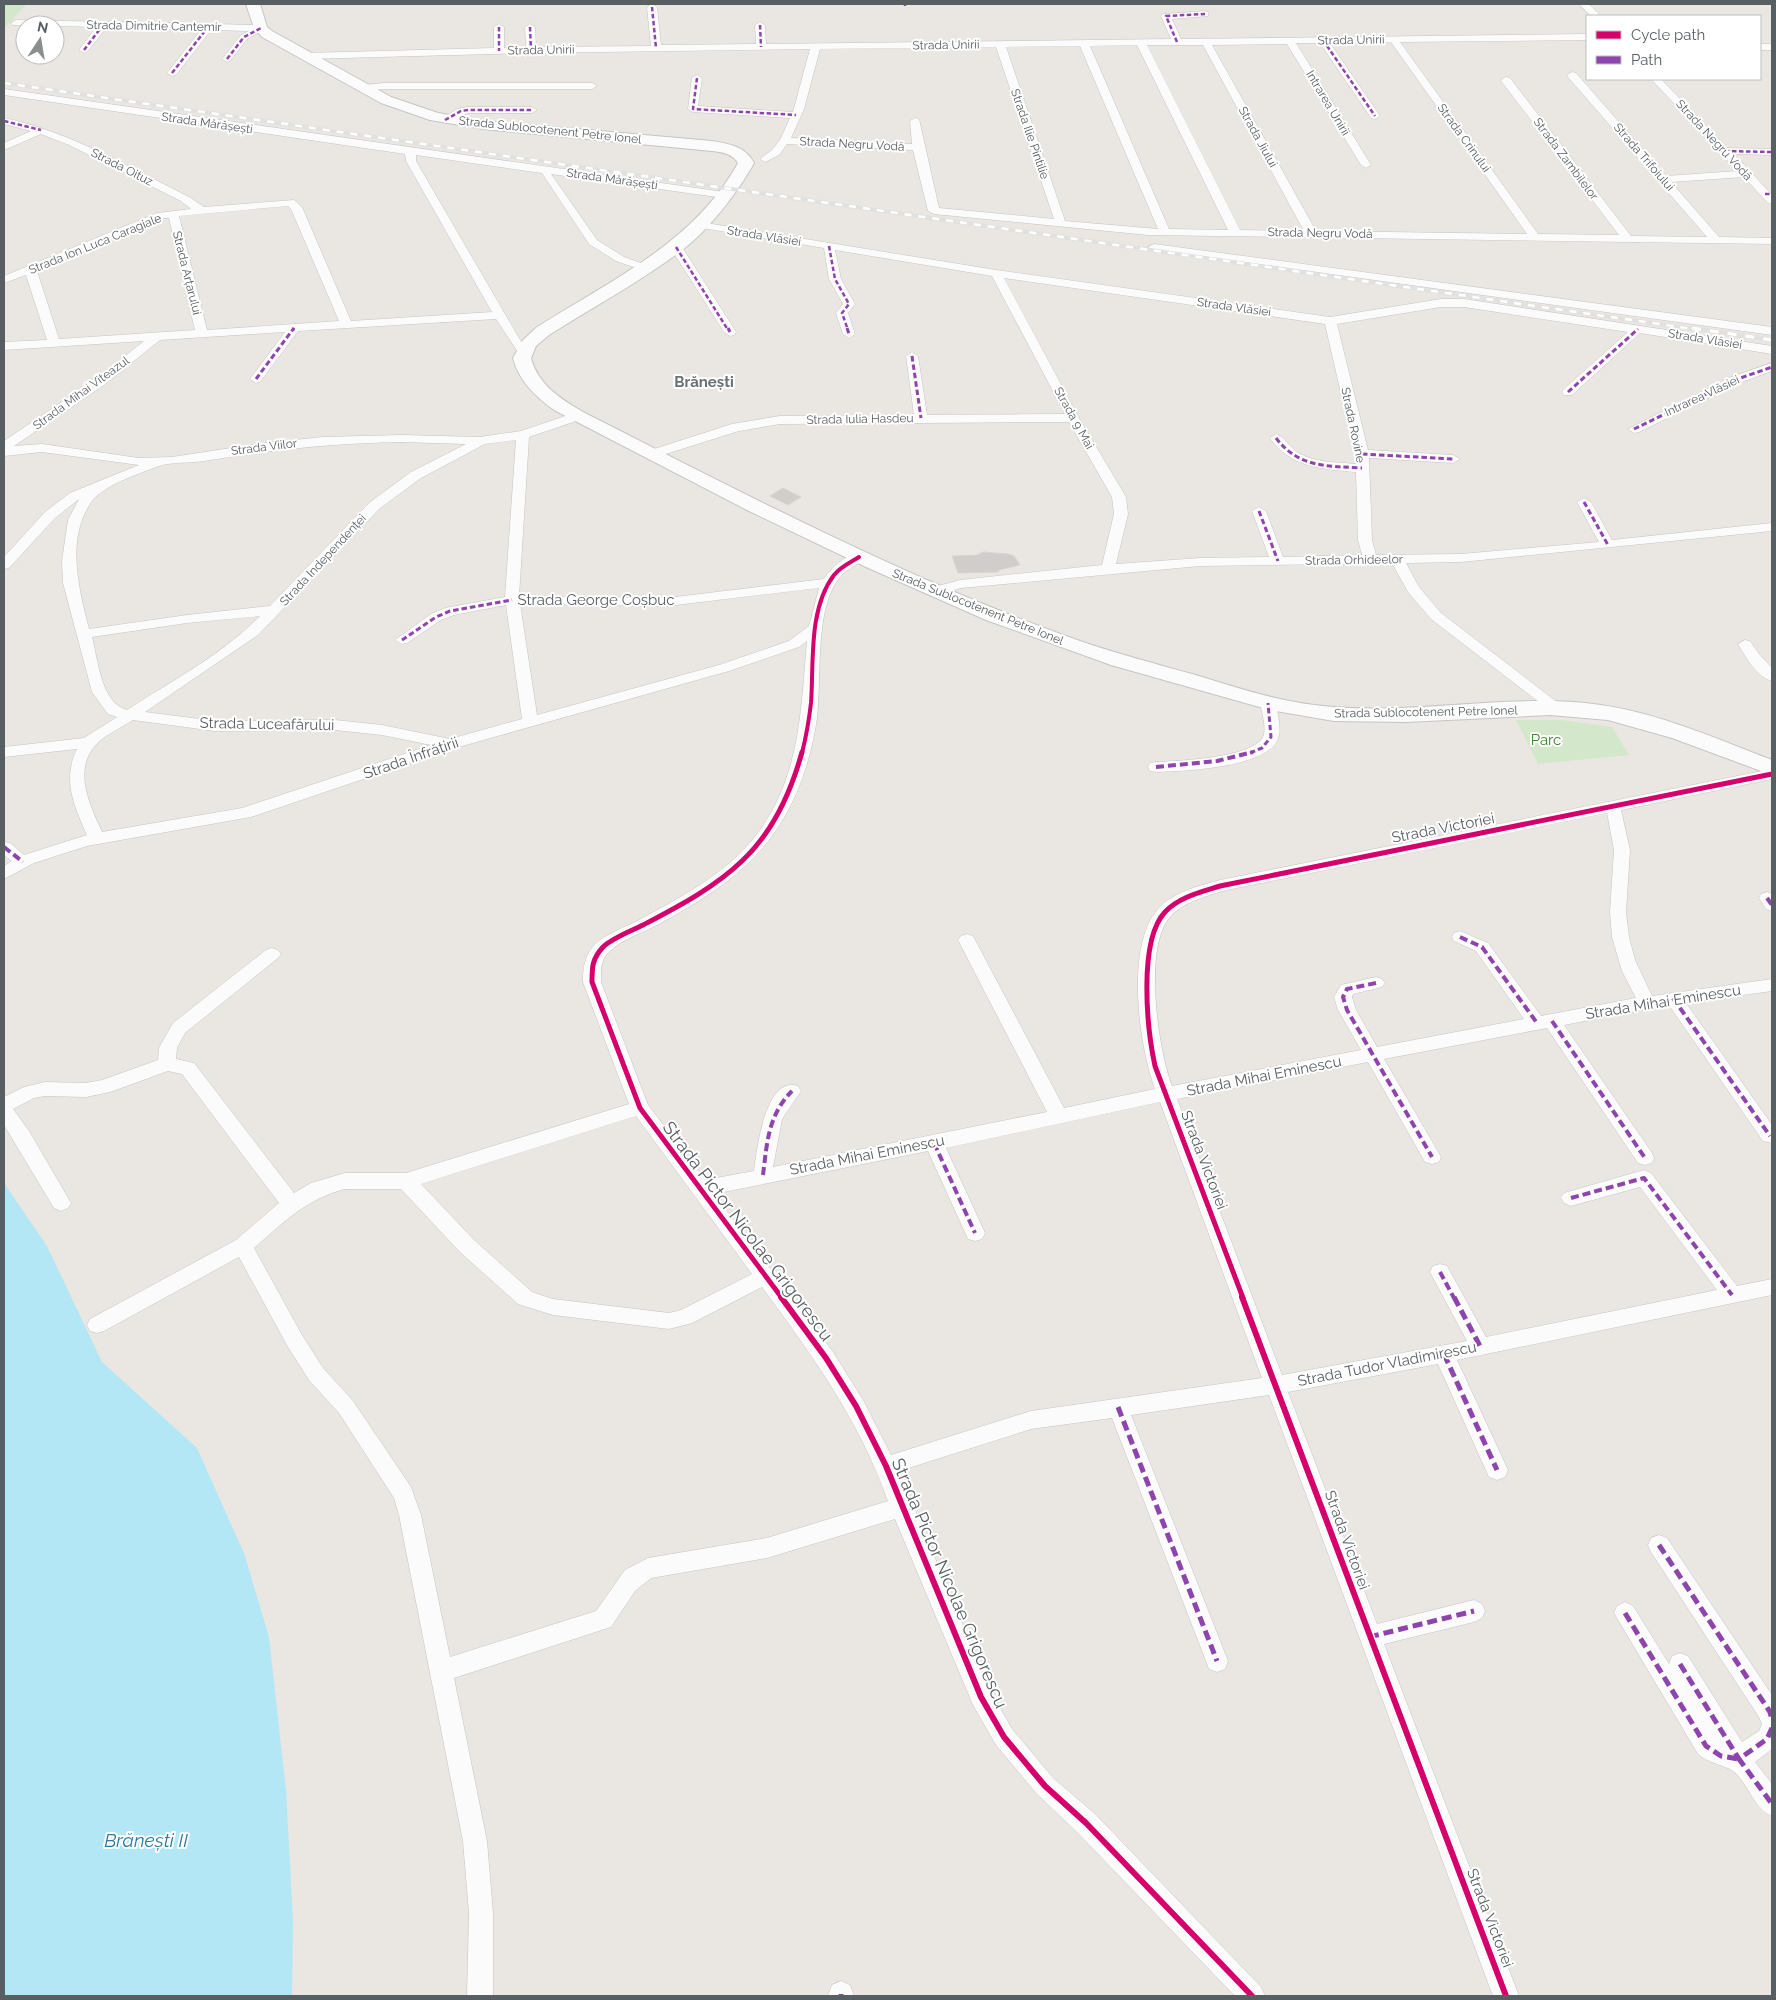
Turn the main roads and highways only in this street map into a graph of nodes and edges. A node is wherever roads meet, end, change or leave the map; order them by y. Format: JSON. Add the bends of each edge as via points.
{"nodes":[{"id":1,"x":253,"y":4,"type":"edge"},
{"id":2,"x":1772,"y":768,"type":"edge"}],
"edges":[{"from":1,"to":2,"type":"main road","name":"Strada Sublocotenent Petre Ionel","via":[[261,28],[267,34],[410,110],[445,120],[484,125],[705,145],[740,154],[746,161],[743,170],[700,225],[676,246],[543,331],[529,344],[523,364],[530,377],[556,403],[577,416],[859,557],[1077,647],[1296,710],[1340,715],[1557,709],[1604,712]]}]}
